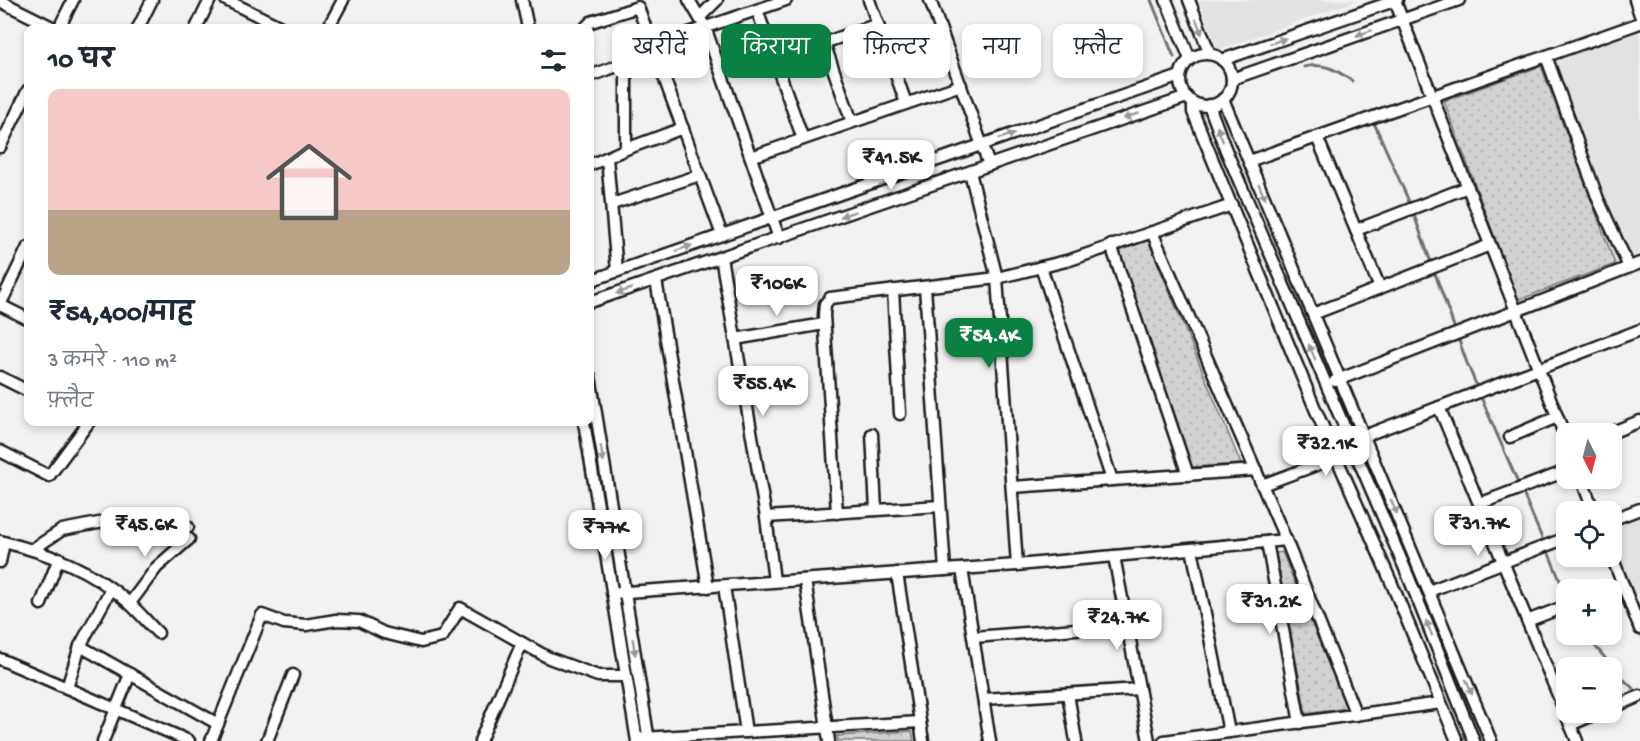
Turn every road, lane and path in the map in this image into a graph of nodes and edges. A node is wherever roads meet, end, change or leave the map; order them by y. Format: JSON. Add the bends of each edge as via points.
{"nodes":[{"id":1,"x":73,"y":0,"type":"edge"},
{"id":2,"x":152,"y":0,"type":"edge"},
{"id":3,"x":210,"y":0,"type":"edge"},
{"id":4,"x":226,"y":0,"type":"edge"},
{"id":5,"x":342,"y":0,"type":"edge"},
{"id":6,"x":522,"y":0,"type":"edge"},
{"id":7,"x":689,"y":0,"type":"edge"},
{"id":8,"x":717,"y":0,"type":"edge"},
{"id":9,"x":786,"y":0,"type":"edge"},
{"id":10,"x":869,"y":0,"type":"edge"},
{"id":11,"x":930,"y":0,"type":"edge"},
{"id":12,"x":1166,"y":0,"type":"edge"},
{"id":13,"x":1189,"y":0,"type":"edge"},
{"id":14,"x":1396,"y":0,"type":"edge"},
{"id":15,"x":1459,"y":0,"type":"edge"},
{"id":16,"x":1635,"y":0,"type":"edge"},
{"id":17,"x":0,"y":1,"type":"edge"},
{"id":18,"x":241,"y":3,"type":"edge"},
{"id":19,"x":1376,"y":3,"type":"edge"},
{"id":20,"x":757,"y":10,"type":"junction"},
{"id":21,"x":1640,"y":15,"type":"edge"},
{"id":22,"x":1402,"y":20,"type":"junction"},
{"id":23,"x":702,"y":22,"type":"junction"},
{"id":24,"x":1640,"y":22,"type":"edge"},
{"id":25,"x":46,"y":24,"type":"edge"},
{"id":26,"x":61,"y":24,"type":"edge"},
{"id":27,"x":140,"y":24,"type":"edge"},
{"id":28,"x":198,"y":24,"type":"edge"},
{"id":29,"x":276,"y":24,"type":"edge"},
{"id":30,"x":330,"y":24,"type":"edge"},
{"id":31,"x":527,"y":24,"type":"edge"},
{"id":32,"x":589,"y":24,"type":"edge"},
{"id":33,"x":645,"y":24,"type":"edge"},
{"id":34,"x":698,"y":24,"type":"edge"},
{"id":35,"x":762,"y":24,"type":"edge"},
{"id":36,"x":878,"y":24,"type":"edge"},
{"id":37,"x":1209,"y":54,"type":"junction"},
{"id":38,"x":1546,"y":56,"type":"junction"},
{"id":39,"x":1190,"y":59,"type":"junction"},
{"id":40,"x":1222,"y":60,"type":"junction"},
{"id":41,"x":831,"y":63,"type":"edge"},
{"id":42,"x":612,"y":67,"type":"edge"},
{"id":43,"x":594,"y":74,"type":"edge"},
{"id":44,"x":1180,"y":76,"type":"junction"},
{"id":45,"x":626,"y":78,"type":"edge"},
{"id":46,"x":665,"y":78,"type":"edge"},
{"id":47,"x":781,"y":78,"type":"edge"},
{"id":48,"x":897,"y":78,"type":"edge"},
{"id":49,"x":1232,"y":78,"type":"junction"},
{"id":50,"x":960,"y":85,"type":"junction"},
{"id":51,"x":1433,"y":96,"type":"junction"},
{"id":52,"x":24,"y":98,"type":"edge"},
{"id":53,"x":1223,"y":99,"type":"junction"},
{"id":54,"x":1190,"y":100,"type":"junction"},
{"id":55,"x":906,"y":103,"type":"junction"},
{"id":56,"x":1209,"y":105,"type":"junction"},
{"id":57,"x":852,"y":122,"type":"junction"},
{"id":58,"x":683,"y":128,"type":"junction"},
{"id":59,"x":1317,"y":137,"type":"junction"},
{"id":60,"x":803,"y":139,"type":"junction"},
{"id":61,"x":982,"y":144,"type":"junction"},
{"id":62,"x":0,"y":147,"type":"edge"},
{"id":63,"x":626,"y":148,"type":"junction"},
{"id":64,"x":751,"y":157,"type":"junction"},
{"id":65,"x":607,"y":158,"type":"junction"},
{"id":66,"x":1249,"y":161,"type":"junction"},
{"id":67,"x":594,"y":163,"type":"edge"},
{"id":68,"x":989,"y":165,"type":"junction"},
{"id":69,"x":970,"y":172,"type":"junction"},
{"id":70,"x":700,"y":175,"type":"junction"},
{"id":71,"x":1468,"y":188,"type":"junction"},
{"id":72,"x":612,"y":204,"type":"junction"},
{"id":73,"x":1232,"y":205,"type":"junction"},
{"id":74,"x":772,"y":218,"type":"junction"},
{"id":75,"x":1356,"y":230,"type":"junction"},
{"id":76,"x":1152,"y":232,"type":"junction"},
{"id":77,"x":722,"y":235,"type":"junction"},
{"id":78,"x":779,"y":238,"type":"junction"},
{"id":79,"x":1111,"y":245,"type":"junction"},
{"id":80,"x":1490,"y":245,"type":"junction"},
{"id":81,"x":24,"y":255,"type":"edge"},
{"id":82,"x":721,"y":256,"type":"junction"},
{"id":83,"x":1635,"y":265,"type":"edge"},
{"id":84,"x":1041,"y":267,"type":"junction"},
{"id":85,"x":618,"y":271,"type":"junction"},
{"id":86,"x":997,"y":278,"type":"junction"},
{"id":87,"x":594,"y":280,"type":"edge"},
{"id":88,"x":656,"y":280,"type":"junction"},
{"id":89,"x":925,"y":287,"type":"junction"},
{"id":90,"x":1380,"y":288,"type":"junction"},
{"id":91,"x":892,"y":290,"type":"junction"},
{"id":92,"x":594,"y":301,"type":"edge"},
{"id":93,"x":0,"y":305,"type":"edge"},
{"id":94,"x":1516,"y":311,"type":"junction"},
{"id":95,"x":1313,"y":314,"type":"junction"},
{"id":96,"x":24,"y":317,"type":"edge"},
{"id":97,"x":824,"y":324,"type":"junction"},
{"id":98,"x":1640,"y":330,"type":"edge"},
{"id":99,"x":735,"y":339,"type":"junction"},
{"id":100,"x":1538,"y":369,"type":"junction"},
{"id":101,"x":0,"y":377,"type":"edge"},
{"id":102,"x":1340,"y":379,"type":"junction"},
{"id":103,"x":1326,"y":384,"type":"junction"},
{"id":104,"x":24,"y":389,"type":"edge"},
{"id":105,"x":594,"y":401,"type":"edge"},
{"id":106,"x":1439,"y":407,"type":"junction"},
{"id":107,"x":900,"y":414,"type":"dead end"},
{"id":108,"x":1557,"y":417,"type":"junction"},
{"id":109,"x":1640,"y":421,"type":"edge"},
{"id":110,"x":1559,"y":423,"type":"edge"},
{"id":111,"x":86,"y":426,"type":"edge"},
{"id":112,"x":585,"y":426,"type":"edge"},
{"id":113,"x":1622,"y":428,"type":"edge"},
{"id":114,"x":872,"y":434,"type":"dead end"},
{"id":115,"x":1364,"y":436,"type":"junction"},
{"id":116,"x":1510,"y":437,"type":"dead end"},
{"id":117,"x":0,"y":451,"type":"edge"},
{"id":118,"x":1354,"y":451,"type":"junction"},
{"id":119,"x":1336,"y":458,"type":"junction"},
{"id":120,"x":1256,"y":470,"type":"junction"},
{"id":121,"x":1188,"y":475,"type":"junction"},
{"id":122,"x":1556,"y":475,"type":"edge"},
{"id":123,"x":1112,"y":480,"type":"junction"},
{"id":124,"x":1262,"y":485,"type":"junction"},
{"id":125,"x":1012,"y":487,"type":"junction"},
{"id":126,"x":1479,"y":504,"type":"junction"},
{"id":127,"x":940,"y":506,"type":"junction"},
{"id":128,"x":1640,"y":509,"type":"edge"},
{"id":129,"x":876,"y":510,"type":"junction"},
{"id":130,"x":837,"y":513,"type":"junction"},
{"id":131,"x":1622,"y":516,"type":"edge"},
{"id":132,"x":766,"y":517,"type":"junction"},
{"id":133,"x":188,"y":527,"type":"dead end"},
{"id":134,"x":189,"y":539,"type":"dead end"},
{"id":135,"x":1286,"y":540,"type":"junction"},
{"id":136,"x":2,"y":541,"type":"edge"},
{"id":137,"x":1267,"y":542,"type":"junction"},
{"id":138,"x":1556,"y":542,"type":"edge"},
{"id":139,"x":33,"y":549,"type":"junction"},
{"id":140,"x":1192,"y":549,"type":"junction"},
{"id":141,"x":1114,"y":556,"type":"junction"},
{"id":142,"x":58,"y":558,"type":"junction"},
{"id":143,"x":0,"y":562,"type":"edge"},
{"id":144,"x":1503,"y":562,"type":"junction"},
{"id":145,"x":1017,"y":564,"type":"junction"},
{"id":146,"x":1616,"y":567,"type":"edge"},
{"id":147,"x":962,"y":569,"type":"junction"},
{"id":148,"x":945,"y":570,"type":"junction"},
{"id":149,"x":897,"y":573,"type":"junction"},
{"id":150,"x":805,"y":580,"type":"junction"},
{"id":151,"x":774,"y":581,"type":"junction"},
{"id":152,"x":1623,"y":585,"type":"joint"},
{"id":153,"x":724,"y":586,"type":"junction"},
{"id":154,"x":708,"y":587,"type":"junction"},
{"id":155,"x":111,"y":589,"type":"junction"},
{"id":156,"x":1429,"y":591,"type":"junction"},
{"id":157,"x":612,"y":593,"type":"junction"},
{"id":158,"x":625,"y":593,"type":"junction"},
{"id":159,"x":1635,"y":599,"type":"edge"},
{"id":160,"x":41,"y":603,"type":"dead end"},
{"id":161,"x":130,"y":603,"type":"junction"},
{"id":162,"x":1556,"y":610,"type":"edge"},
{"id":163,"x":1527,"y":621,"type":"junction"},
{"id":164,"x":1127,"y":625,"type":"junction"},
{"id":165,"x":1640,"y":629,"type":"edge"},
{"id":166,"x":158,"y":633,"type":"dead end"},
{"id":167,"x":974,"y":637,"type":"junction"},
{"id":168,"x":522,"y":643,"type":"junction"},
{"id":169,"x":80,"y":646,"type":"junction"},
{"id":170,"x":0,"y":659,"type":"edge"},
{"id":171,"x":130,"y":674,"type":"junction"},
{"id":172,"x":293,"y":675,"type":"dead end"},
{"id":173,"x":626,"y":676,"type":"junction"},
{"id":174,"x":68,"y":688,"type":"junction"},
{"id":175,"x":1139,"y":689,"type":"junction"},
{"id":176,"x":1068,"y":694,"type":"junction"},
{"id":177,"x":1636,"y":698,"type":"edge"},
{"id":178,"x":984,"y":699,"type":"junction"},
{"id":179,"x":1441,"y":703,"type":"junction"},
{"id":180,"x":1622,"y":704,"type":"edge"},
{"id":181,"x":116,"y":709,"type":"junction"},
{"id":182,"x":1356,"y":715,"type":"junction"},
{"id":183,"x":920,"y":722,"type":"junction"},
{"id":184,"x":1300,"y":723,"type":"junction"},
{"id":185,"x":1575,"y":723,"type":"edge"},
{"id":186,"x":218,"y":724,"type":"junction"},
{"id":187,"x":1570,"y":725,"type":"junction"},
{"id":188,"x":827,"y":727,"type":"junction"},
{"id":189,"x":747,"y":732,"type":"junction"},
{"id":190,"x":1229,"y":732,"type":"junction"},
{"id":191,"x":636,"y":740,"type":"edge"},
{"id":192,"x":648,"y":740,"type":"edge"},
{"id":193,"x":103,"y":741,"type":"edge"},
{"id":194,"x":189,"y":741,"type":"edge"},
{"id":195,"x":211,"y":741,"type":"edge"},
{"id":196,"x":267,"y":741,"type":"edge"},
{"id":197,"x":480,"y":741,"type":"edge"},
{"id":198,"x":829,"y":741,"type":"edge"},
{"id":199,"x":923,"y":741,"type":"edge"},
{"id":200,"x":990,"y":741,"type":"edge"},
{"id":201,"x":1076,"y":741,"type":"edge"},
{"id":202,"x":1149,"y":741,"type":"edge"},
{"id":203,"x":1164,"y":741,"type":"edge"},
{"id":204,"x":1457,"y":741,"type":"edge"},
{"id":205,"x":1474,"y":741,"type":"edge"},
{"id":206,"x":1491,"y":741,"type":"edge"},
{"id":207,"x":1577,"y":741,"type":"edge"}],
"edges":[{"from":1,"to":26,"type":"street"},
{"from":2,"to":27,"type":"street"},
{"from":3,"to":28,"type":"street"},
{"from":4,"to":18,"type":"street"},
{"from":5,"to":30,"type":"street"},
{"from":6,"to":31,"type":"street"},
{"from":7,"to":23,"type":"street"},
{"from":8,"to":23,"type":"street"},
{"from":9,"to":20,"type":"street"},
{"from":10,"to":36,"type":"street"},
{"from":11,"to":50,"type":"street"},
{"from":12,"to":39,"type":"street"},
{"from":13,"to":37,"type":"street","one_way":true},
{"from":14,"to":19,"type":"street"},
{"from":14,"to":22,"type":"street"},
{"from":15,"to":22,"type":"street"},
{"from":16,"to":21,"type":"street"},
{"from":17,"to":25,"type":"street"},
{"from":18,"to":29,"type":"street"},
{"from":40,"to":19,"type":"street","one_way":true},
{"from":20,"to":23,"type":"street"},
{"from":20,"to":35,"type":"street"},
{"from":22,"to":49,"type":"street","one_way":true},
{"from":22,"to":51,"type":"street"},
{"from":23,"to":34,"type":"street"},
{"from":23,"to":64,"type":"street"},
{"from":24,"to":38,"type":"street"},
{"from":32,"to":33,"type":"street","via":[[638,7]]},
{"from":37,"to":39,"type":"street"},
{"from":37,"to":40,"type":"street"},
{"from":38,"to":51,"type":"street"},
{"from":38,"to":83,"type":"street","via":[[1598,199]]},
{"from":39,"to":44,"type":"street"},
{"from":40,"to":49,"type":"street"},
{"from":41,"to":57,"type":"street"},
{"from":42,"to":43,"type":"street"},
{"from":44,"to":54,"type":"street","via":[[1180,87]]},
{"from":61,"to":44,"type":"street","one_way":true},
{"from":45,"to":63,"type":"street"},
{"from":46,"to":58,"type":"street"},
{"from":47,"to":60,"type":"street"},
{"from":48,"to":55,"type":"street"},
{"from":49,"to":53,"type":"street"},
{"from":50,"to":55,"type":"street"},
{"from":50,"to":61,"type":"street"},
{"from":51,"to":59,"type":"street"},
{"from":51,"to":71,"type":"street"},
{"from":52,"to":62,"type":"street"},
{"from":53,"to":56,"type":"street"},
{"from":53,"to":66,"type":"street"},
{"from":54,"to":56,"type":"street"},
{"from":54,"to":68,"type":"street","one_way":true},
{"from":54,"to":73,"type":"street"},
{"from":55,"to":57,"type":"street"},
{"from":103,"to":56,"type":"street","one_way":true},
{"from":57,"to":60,"type":"street"},
{"from":58,"to":63,"type":"street"},
{"from":58,"to":70,"type":"street"},
{"from":59,"to":66,"type":"street"},
{"from":59,"to":75,"type":"street"},
{"from":60,"to":64,"type":"street"},
{"from":61,"to":68,"type":"street"},
{"from":61,"to":74,"type":"street"},
{"from":63,"to":65,"type":"street"},
{"from":64,"to":74,"type":"street"},
{"from":65,"to":67,"type":"street"},
{"from":65,"to":72,"type":"street"},
{"from":66,"to":95,"type":"street","one_way":true},
{"from":68,"to":69,"type":"street"},
{"from":69,"to":78,"type":"street","one_way":true},
{"from":69,"to":86,"type":"street"},
{"from":70,"to":72,"type":"street"},
{"from":70,"to":77,"type":"street"},
{"from":71,"to":75,"type":"street"},
{"from":71,"to":80,"type":"street"},
{"from":72,"to":85,"type":"street"},
{"from":73,"to":76,"type":"street"},
{"from":73,"to":119,"type":"street"},
{"from":74,"to":77,"type":"street"},
{"from":74,"to":78,"type":"street"},
{"from":75,"to":90,"type":"street"},
{"from":76,"to":79,"type":"street"},
{"from":76,"to":120,"type":"street"},
{"from":85,"to":77,"type":"street","one_way":true},
{"from":78,"to":82,"type":"street"},
{"from":79,"to":84,"type":"street"},
{"from":79,"to":121,"type":"street"},
{"from":80,"to":90,"type":"street"},
{"from":80,"to":94,"type":"street"},
{"from":81,"to":93,"type":"street"},
{"from":82,"to":88,"type":"street"},
{"from":82,"to":99,"type":"street"},
{"from":83,"to":94,"type":"street"},
{"from":84,"to":86,"type":"street"},
{"from":84,"to":123,"type":"street"},
{"from":85,"to":87,"type":"street"},
{"from":86,"to":89,"type":"street"},
{"from":86,"to":125,"type":"street"},
{"from":88,"to":92,"type":"street","one_way":true},
{"from":88,"to":154,"type":"street"},
{"from":89,"to":91,"type":"street"},
{"from":89,"to":127,"type":"street"},
{"from":90,"to":95,"type":"street"},
{"from":91,"to":97,"type":"street","via":[[830,298],[825,304]]},
{"from":91,"to":107,"type":"street"},
{"from":93,"to":96,"type":"street"},
{"from":94,"to":100,"type":"street"},
{"from":94,"to":102,"type":"street"},
{"from":95,"to":102,"type":"street"},
{"from":97,"to":99,"type":"street"},
{"from":97,"to":130,"type":"street"},
{"from":98,"to":100,"type":"street"},
{"from":99,"to":132,"type":"street"},
{"from":100,"to":106,"type":"street"},
{"from":100,"to":108,"type":"street"},
{"from":101,"to":104,"type":"street"},
{"from":102,"to":103,"type":"street"},
{"from":102,"to":115,"type":"street"},
{"from":103,"to":118,"type":"street"},
{"from":105,"to":158,"type":"street","one_way":true},
{"from":106,"to":115,"type":"street"},
{"from":106,"to":126,"type":"street"},
{"from":108,"to":110,"type":"street"},
{"from":108,"to":116,"type":"street"},
{"from":109,"to":113,"type":"street"},
{"from":111,"to":117,"type":"street","via":[[49,476]]},
{"from":112,"to":157,"type":"street"},
{"from":114,"to":129,"type":"street"},
{"from":115,"to":118,"type":"street"},
{"from":115,"to":156,"type":"street","one_way":true},
{"from":118,"to":119,"type":"street"},
{"from":205,"to":118,"type":"street","one_way":true},
{"from":119,"to":124,"type":"street"},
{"from":119,"to":179,"type":"street"},
{"from":120,"to":121,"type":"street"},
{"from":120,"to":124,"type":"street"},
{"from":121,"to":123,"type":"street"},
{"from":122,"to":126,"type":"street"},
{"from":123,"to":125,"type":"street"},
{"from":124,"to":135,"type":"street"},
{"from":125,"to":145,"type":"street"},
{"from":126,"to":144,"type":"street"},
{"from":127,"to":129,"type":"street"},
{"from":127,"to":148,"type":"street"},
{"from":128,"to":131,"type":"street"},
{"from":129,"to":130,"type":"street"},
{"from":130,"to":132,"type":"street"},
{"from":132,"to":151,"type":"street"},
{"from":133,"to":139,"type":"street","via":[[170,516],[130,517],[62,530]]},
{"from":134,"to":161,"type":"street","via":[[157,567]]},
{"from":135,"to":137,"type":"street"},
{"from":135,"to":182,"type":"street"},
{"from":136,"to":139,"type":"street"},
{"from":136,"to":143,"type":"street"},
{"from":137,"to":140,"type":"street"},
{"from":137,"to":184,"type":"street"},
{"from":138,"to":144,"type":"street"},
{"from":139,"to":142,"type":"street"},
{"from":140,"to":141,"type":"street"},
{"from":140,"to":190,"type":"street"},
{"from":141,"to":145,"type":"street"},
{"from":141,"to":164,"type":"street"},
{"from":142,"to":155,"type":"street"},
{"from":142,"to":160,"type":"street"},
{"from":144,"to":156,"type":"street"},
{"from":144,"to":163,"type":"street"},
{"from":145,"to":147,"type":"street"},
{"from":146,"to":152,"type":"street"},
{"from":147,"to":148,"type":"street"},
{"from":147,"to":167,"type":"street"},
{"from":148,"to":149,"type":"street"},
{"from":149,"to":150,"type":"street"},
{"from":149,"to":183,"type":"street"},
{"from":150,"to":151,"type":"street"},
{"from":150,"to":188,"type":"street"},
{"from":151,"to":153,"type":"street"},
{"from":152,"to":159,"type":"street"},
{"from":153,"to":154,"type":"street"},
{"from":153,"to":189,"type":"street"},
{"from":154,"to":158,"type":"street"},
{"from":155,"to":161,"type":"street"},
{"from":155,"to":169,"type":"street"},
{"from":156,"to":206,"type":"street","one_way":true},
{"from":157,"to":158,"type":"street"},
{"from":157,"to":173,"type":"street"},
{"from":158,"to":192,"type":"street","one_way":true},
{"from":159,"to":165,"type":"street"},
{"from":161,"to":166,"type":"street"},
{"from":162,"to":163,"type":"street"},
{"from":163,"to":187,"type":"street"},
{"from":164,"to":167,"type":"street"},
{"from":164,"to":175,"type":"street"},
{"from":167,"to":178,"type":"street"},
{"from":168,"to":173,"type":"street","via":[[549,658],[598,676]]},
{"from":168,"to":186,"type":"street","via":[[460,608],[442,638],[421,642],[384,633],[359,621],[306,625],[262,615]]},
{"from":168,"to":197,"type":"street"},
{"from":169,"to":171,"type":"street"},
{"from":169,"to":174,"type":"street"},
{"from":170,"to":174,"type":"street"},
{"from":171,"to":181,"type":"street"},
{"from":171,"to":186,"type":"street"},
{"from":172,"to":196,"type":"street"},
{"from":173,"to":191,"type":"street"},
{"from":174,"to":181,"type":"street"},
{"from":175,"to":176,"type":"street"},
{"from":175,"to":202,"type":"street"},
{"from":176,"to":178,"type":"street"},
{"from":176,"to":201,"type":"street"},
{"from":177,"to":180,"type":"street"},
{"from":178,"to":200,"type":"street"},
{"from":179,"to":182,"type":"street"},
{"from":179,"to":204,"type":"street"},
{"from":181,"to":193,"type":"street"},
{"from":181,"to":194,"type":"street"},
{"from":182,"to":184,"type":"street"},
{"from":183,"to":188,"type":"street"},
{"from":183,"to":199,"type":"street"},
{"from":184,"to":190,"type":"street"},
{"from":185,"to":187,"type":"street"},
{"from":186,"to":195,"type":"street"},
{"from":187,"to":207,"type":"street"},
{"from":188,"to":189,"type":"street"},
{"from":188,"to":198,"type":"street"},
{"from":189,"to":192,"type":"street"},
{"from":190,"to":203,"type":"street"},
{"from":191,"to":192,"type":"street"}]}
